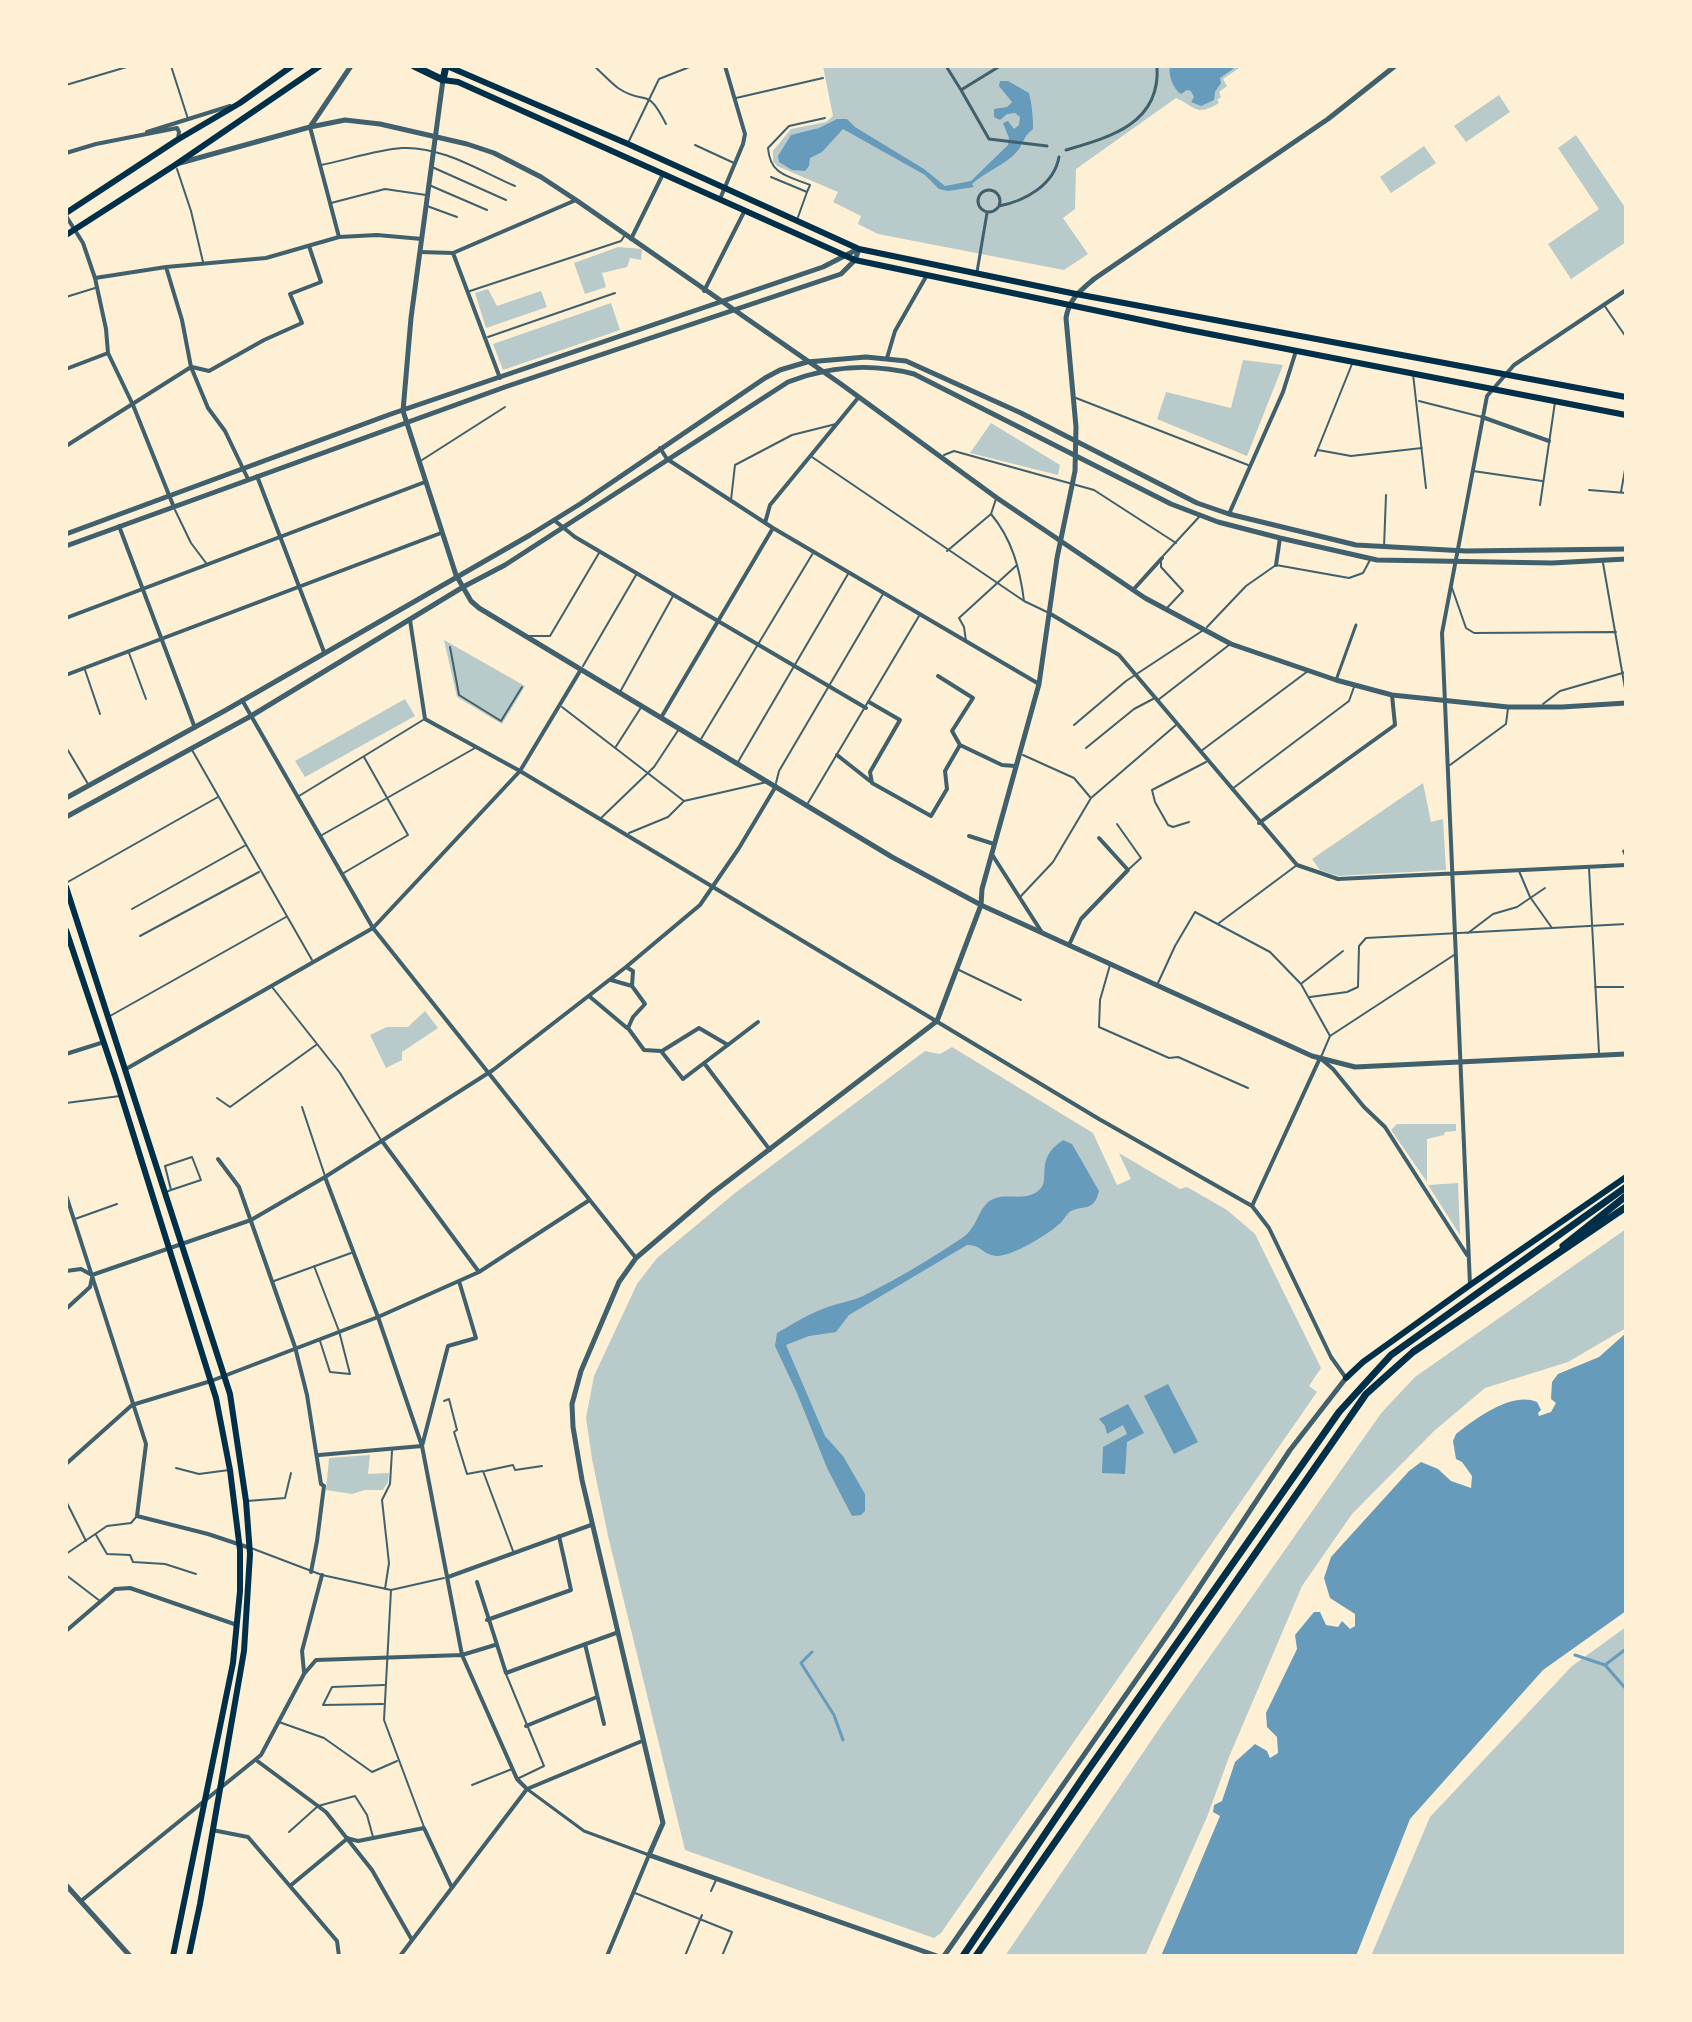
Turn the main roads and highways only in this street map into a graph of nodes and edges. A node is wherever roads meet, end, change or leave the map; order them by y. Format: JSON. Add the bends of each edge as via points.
{"nodes":[{"id":1,"x":292,"y":66,"type":"edge"},
{"id":2,"x":320,"y":66,"type":"edge"},
{"id":3,"x":414,"y":66,"type":"edge"},
{"id":4,"x":446,"y":66,"type":"edge"},
{"id":5,"x":443,"y":80,"type":"junction"},
{"id":6,"x":66,"y":214,"type":"edge"},
{"id":7,"x":66,"y":235,"type":"edge"},
{"id":8,"x":1626,"y":397,"type":"edge"},
{"id":9,"x":1626,"y":415,"type":"edge"},
{"id":10,"x":66,"y":885,"type":"edge"},
{"id":11,"x":66,"y":930,"type":"edge"},
{"id":12,"x":1626,"y":1177,"type":"edge"},
{"id":13,"x":1626,"y":1187,"type":"edge"},
{"id":14,"x":1626,"y":1196,"type":"edge"},
{"id":15,"x":1626,"y":1207,"type":"edge"},
{"id":16,"x":1544,"y":1263,"type":"junction"},
{"id":17,"x":1346,"y":1378,"type":"road end"},
{"id":18,"x":173,"y":1956,"type":"edge"},
{"id":19,"x":189,"y":1956,"type":"edge"},
{"id":20,"x":963,"y":1956,"type":"edge"},
{"id":21,"x":976,"y":1956,"type":"edge"}],
"edges":[{"from":1,"to":6,"type":"main road"},
{"from":2,"to":7,"type":"main road"},
{"from":3,"to":5,"type":"main road"},
{"from":4,"to":5,"type":"main road"},
{"from":4,"to":8,"type":"main road","via":[[859,249]]},
{"from":5,"to":9,"type":"main road","via":[[458,82],[855,260]]},
{"from":10,"to":19,"type":"main road","via":[[224,1375],[246,1501],[250,1548],[244,1651]]},
{"from":11,"to":18,"type":"main road","via":[[211,1381],[222,1421],[239,1543],[233,1663]]},
{"from":12,"to":17,"type":"main road"},
{"from":13,"to":20,"type":"main road","via":[[1391,1355],[1339,1412]]},
{"from":14,"to":16,"type":"main road"},
{"from":15,"to":16,"type":"main road"},
{"from":16,"to":21,"type":"main road","via":[[1413,1352],[1366,1394]]}]}
